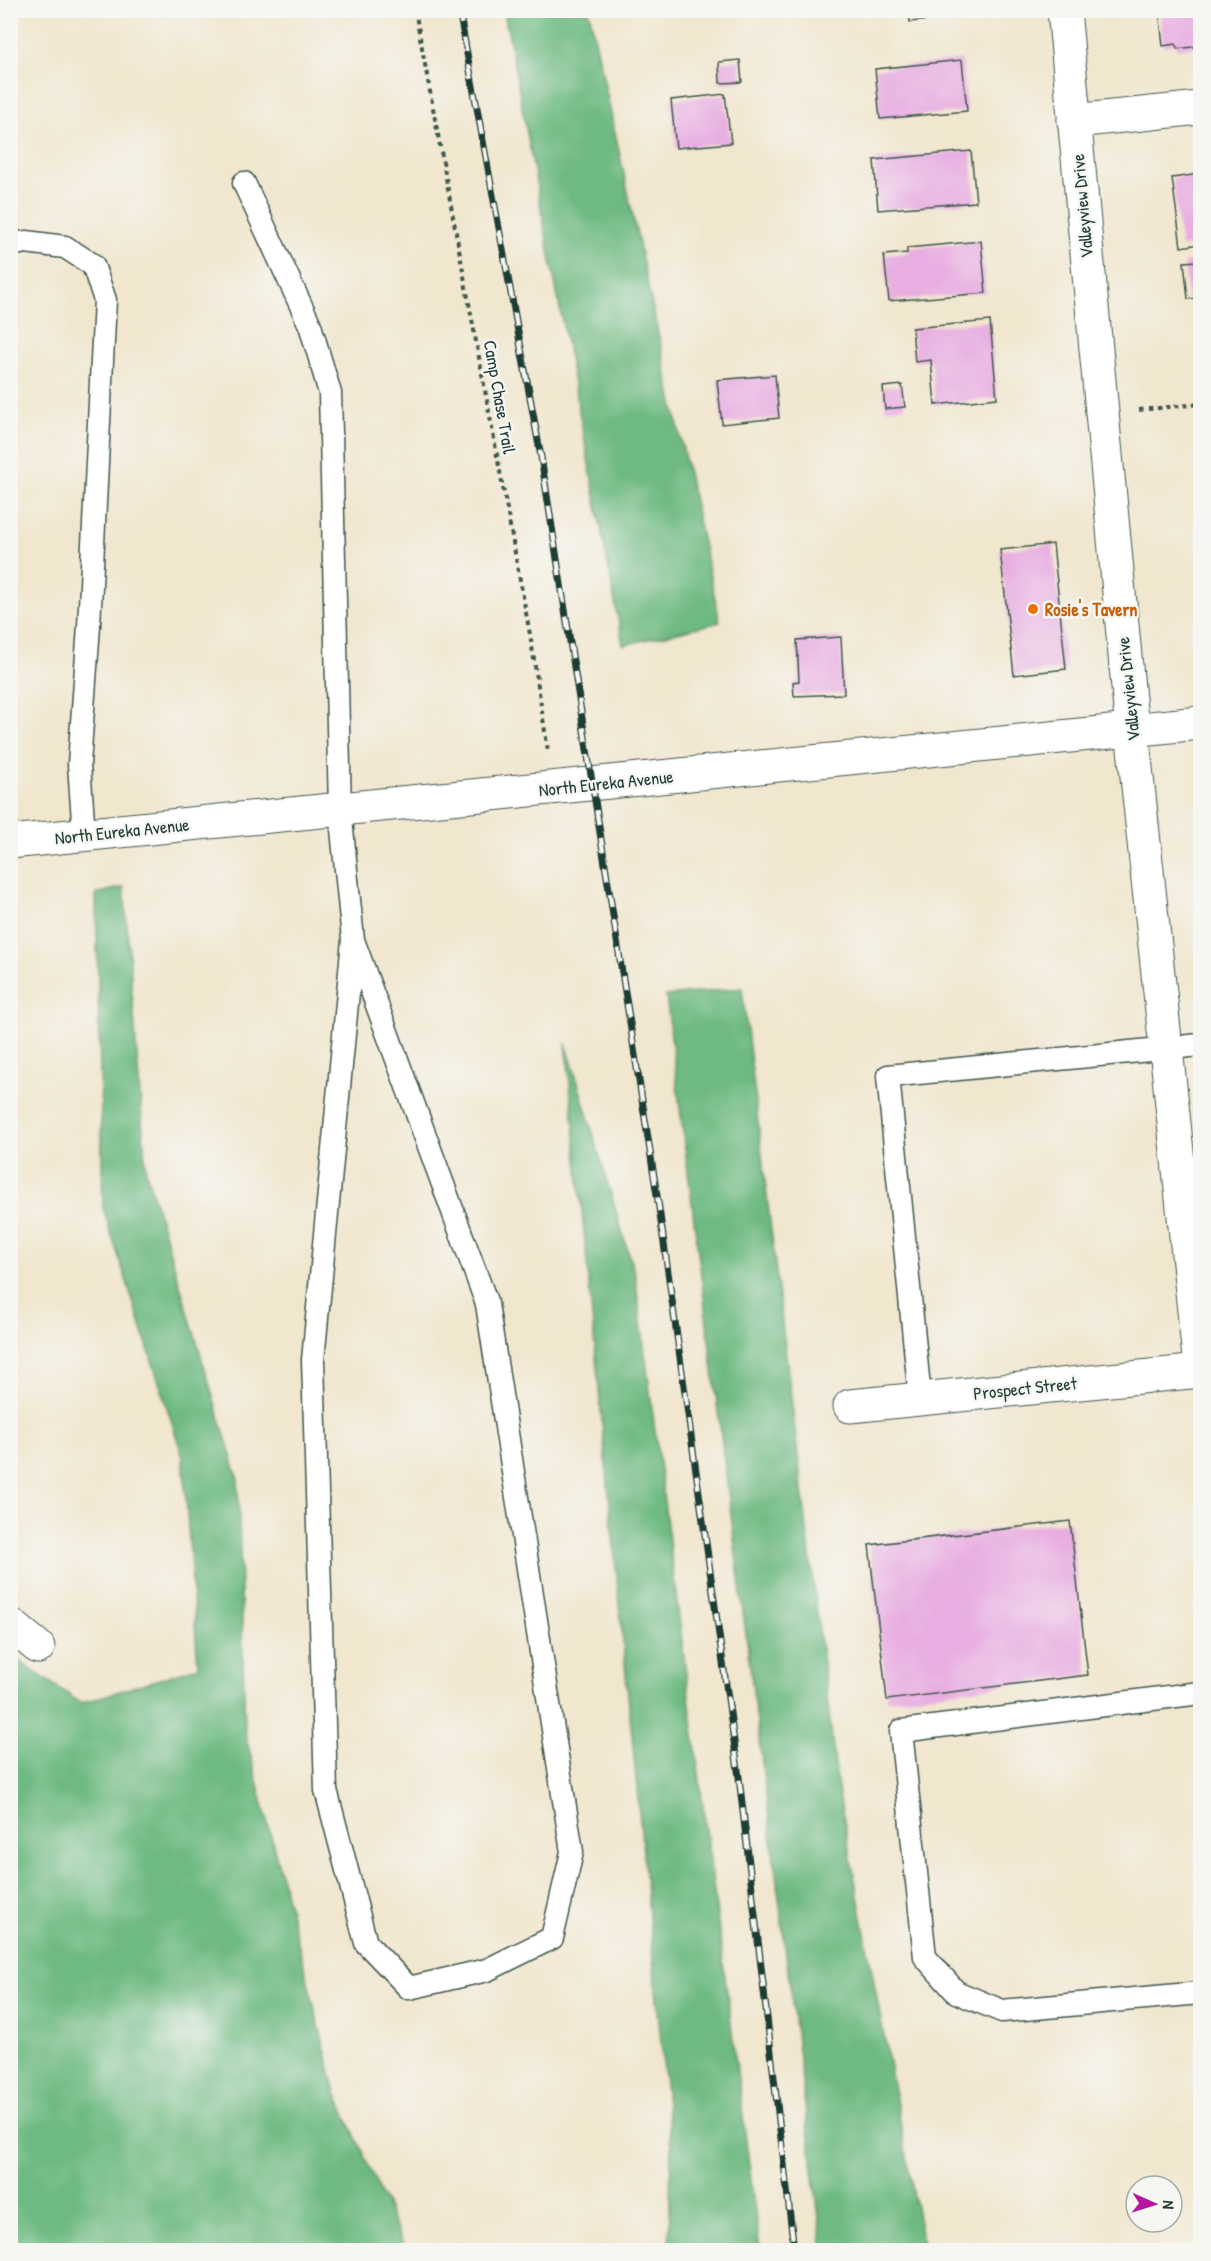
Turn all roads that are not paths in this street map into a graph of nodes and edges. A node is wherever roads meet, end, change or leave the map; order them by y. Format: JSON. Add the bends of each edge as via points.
{"nodes":[{"id":1,"x":1064,"y":10,"type":"edge"},
{"id":2,"x":1200,"y":108,"type":"edge"},
{"id":3,"x":1074,"y":121,"type":"junction"},
{"id":4,"x":244,"y":183,"type":"dead end"},
{"id":5,"x":10,"y":245,"type":"edge"},
{"id":6,"x":1200,"y":723,"type":"edge"},
{"id":7,"x":1132,"y":730,"type":"junction"},
{"id":8,"x":340,"y":809,"type":"junction"},
{"id":9,"x":84,"y":835,"type":"junction"},
{"id":10,"x":10,"y":842,"type":"edge"},
{"id":11,"x":353,"y":940,"type":"junction"},
{"id":12,"x":1200,"y":1045,"type":"edge"},
{"id":13,"x":1165,"y":1048,"type":"junction"},
{"id":14,"x":1200,"y":1369,"type":"edge"},
{"id":15,"x":920,"y":1398,"type":"junction"},
{"id":16,"x":850,"y":1406,"type":"dead end"},
{"id":17,"x":10,"y":1624,"type":"edge"},
{"id":18,"x":38,"y":1647,"type":"dead end"},
{"id":19,"x":1200,"y":1693,"type":"edge"},
{"id":20,"x":1200,"y":1993,"type":"edge"}],
"edges":[{"from":1,"to":3,"type":"street","name":"Valleyview Drive"},
{"from":2,"to":3,"type":"street"},
{"from":3,"to":7,"type":"street","name":"Valleyview Drive"},
{"from":4,"to":8,"type":"lane","via":[[310,325],[330,393]]},
{"from":5,"to":9,"type":"lane","via":[[26,242],[64,247],[93,265],[105,300],[79,764]]},
{"from":6,"to":7,"type":"street","name":"North Eureka Avenue"},
{"from":7,"to":8,"type":"street","name":"North Eureka Avenue"},
{"from":7,"to":13,"type":"street","name":"Valleyview Drive"},
{"from":8,"to":9,"type":"street","name":"North Eureka Avenue"},
{"from":8,"to":11,"type":"lane"},
{"from":9,"to":10,"type":"street","name":"North Eureka Avenue"},
{"from":11,"to":11,"type":"lane","via":[[487,1304],[572,1852],[552,1938],[487,1970],[409,1988],[366,1943],[326,1790],[313,1360]]},
{"from":12,"to":13,"type":"lane"},
{"from":13,"to":14,"type":"street","name":"Valleyview Drive"},
{"from":13,"to":15,"type":"lane","via":[[888,1076]]},
{"from":14,"to":15,"type":"street","name":"Prospect Street"},
{"from":15,"to":16,"type":"street","name":"Prospect Street"},
{"from":17,"to":18,"type":"street"},
{"from":19,"to":20,"type":"lane","via":[[900,1731],[925,1957],[956,1992],[1002,2011]]}]}
